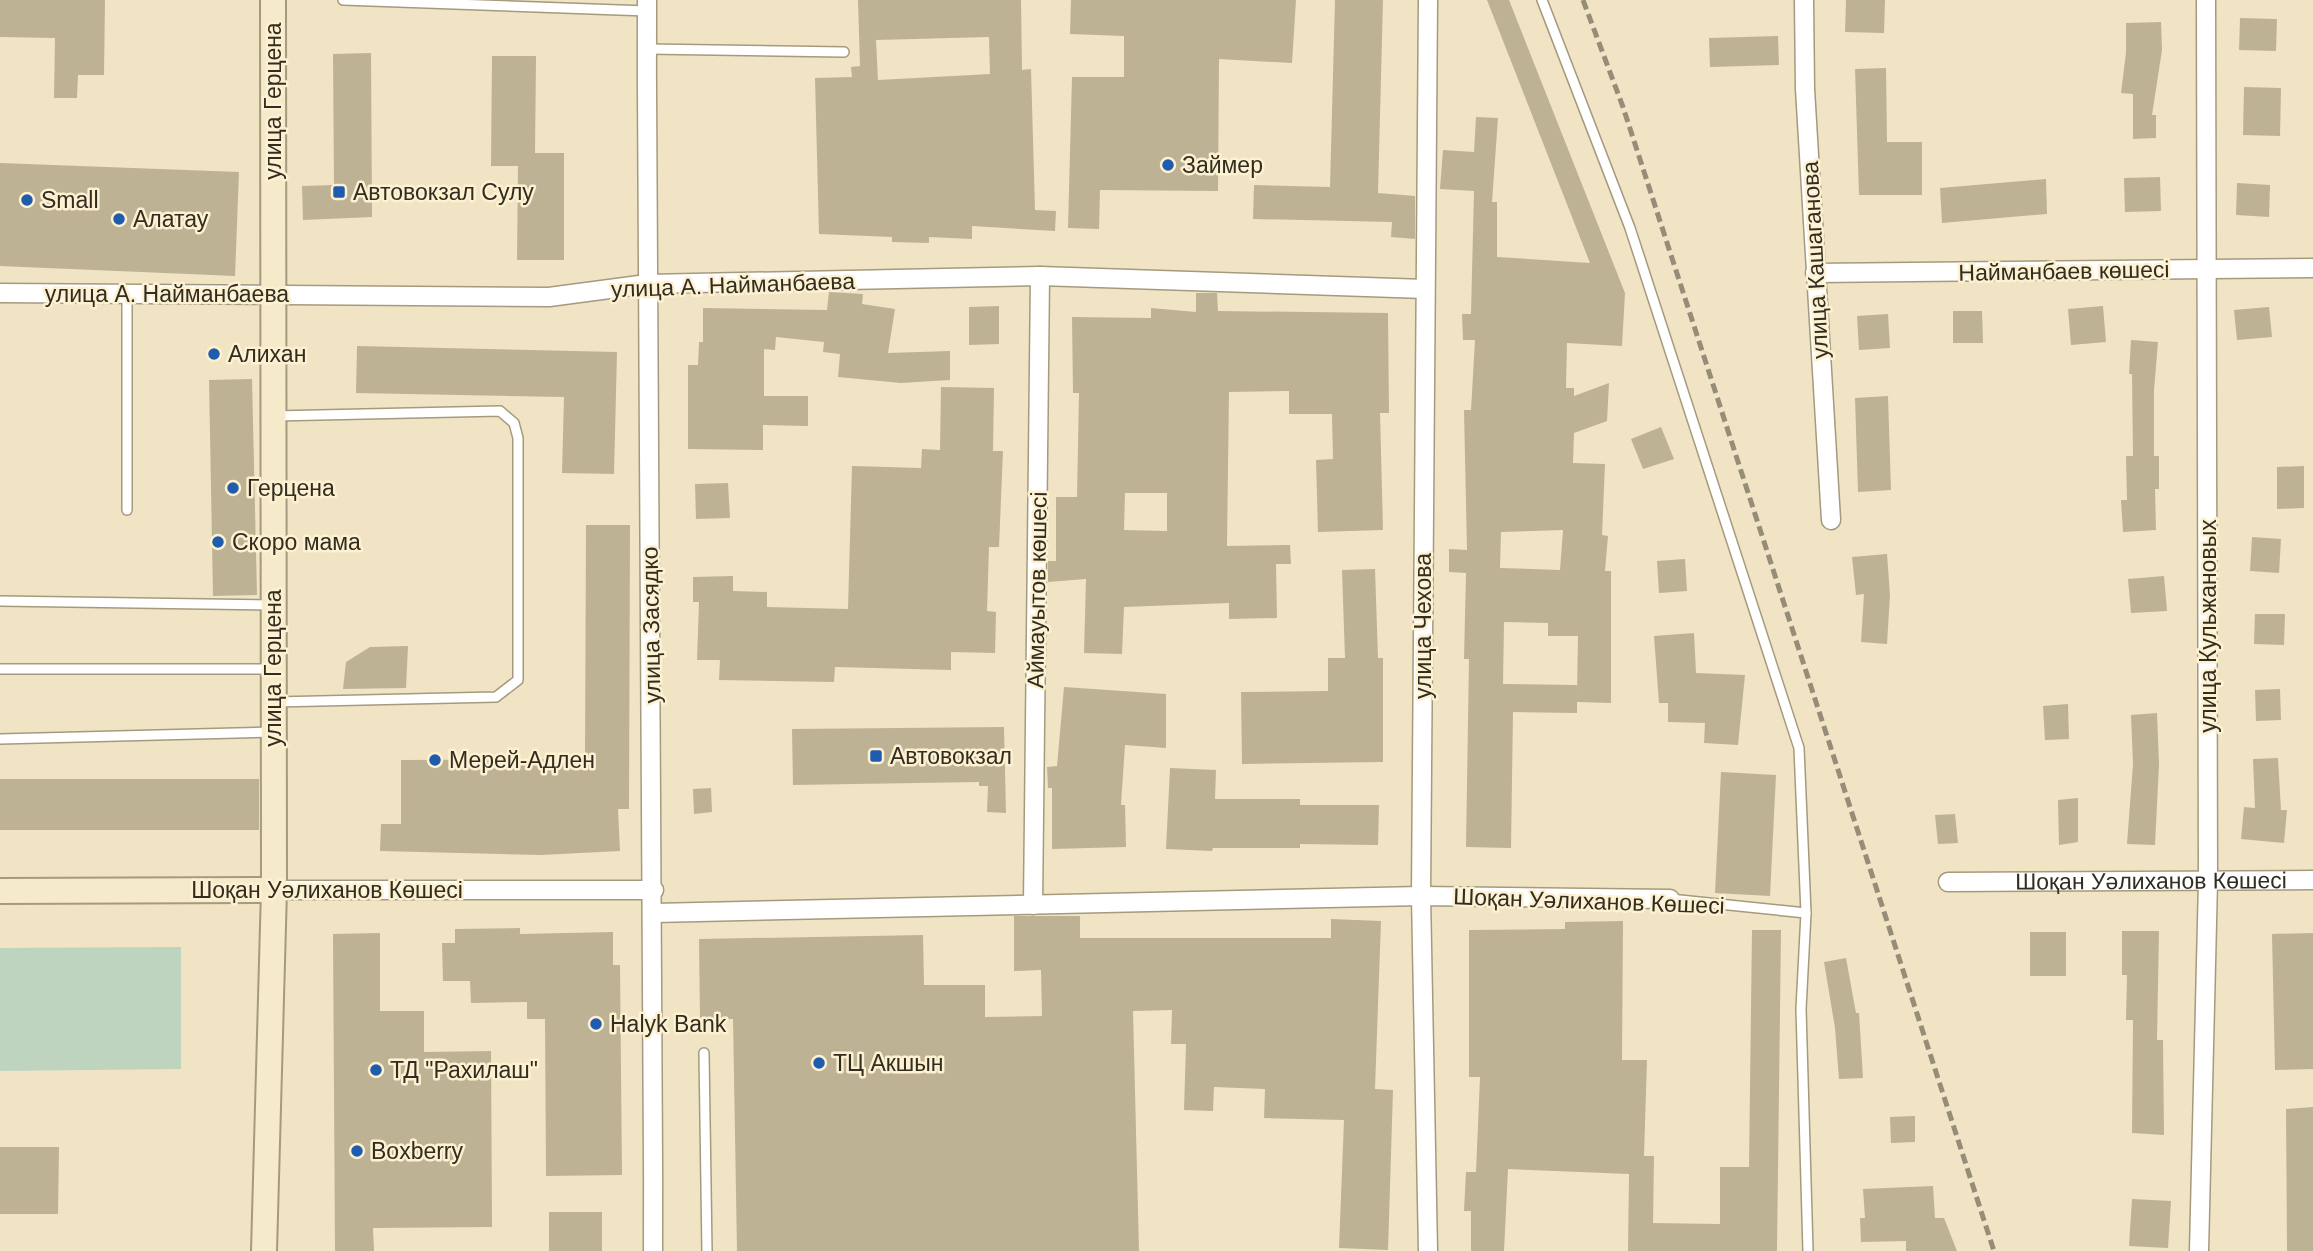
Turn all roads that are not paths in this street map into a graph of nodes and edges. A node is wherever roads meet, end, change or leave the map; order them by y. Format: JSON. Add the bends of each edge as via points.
{"nodes":[{"id":1,"x":273,"y":0,"type":"edge"},
{"id":2,"x":342,"y":0,"type":"edge"},
{"id":3,"x":1428,"y":0,"type":"edge"},
{"id":4,"x":1542,"y":0,"type":"edge"},
{"id":5,"x":1804,"y":0,"type":"edge"},
{"id":6,"x":2206,"y":0,"type":"edge"},
{"id":7,"x":647,"y":6,"type":"edge"},
{"id":8,"x":647,"y":49,"type":"junction"},
{"id":9,"x":844,"y":52,"type":"dead end"},
{"id":10,"x":2313,"y":268,"type":"edge"},
{"id":11,"x":2208,"y":269,"type":"junction"},
{"id":12,"x":1815,"y":273,"type":"junction"},
{"id":13,"x":1040,"y":276,"type":"junction"},
{"id":14,"x":647,"y":284,"type":"junction"},
{"id":15,"x":1425,"y":289,"type":"junction"},
{"id":16,"x":0,"y":293,"type":"edge"},
{"id":17,"x":127,"y":294,"type":"junction"},
{"id":18,"x":271,"y":295,"type":"junction"},
{"id":19,"x":272,"y":416,"type":"junction"},
{"id":20,"x":127,"y":510,"type":"dead end"},
{"id":21,"x":1831,"y":520,"type":"dead end"},
{"id":22,"x":0,"y":601,"type":"edge"},
{"id":23,"x":272,"y":605,"type":"junction"},
{"id":24,"x":0,"y":669,"type":"edge"},
{"id":25,"x":273,"y":669,"type":"junction"},
{"id":26,"x":273,"y":702,"type":"junction"},
{"id":27,"x":273,"y":732,"type":"junction"},
{"id":28,"x":0,"y":739,"type":"edge"},
{"id":29,"x":2313,"y":880,"type":"edge"},
{"id":30,"x":2208,"y":881,"type":"junction"},
{"id":31,"x":1948,"y":882,"type":"dead end"},
{"id":32,"x":274,"y":890,"type":"junction"},
{"id":33,"x":654,"y":890,"type":"junction"},
{"id":34,"x":0,"y":891,"type":"edge"},
{"id":35,"x":1421,"y":896,"type":"junction"},
{"id":36,"x":1670,"y":899,"type":"joint"},
{"id":37,"x":1033,"y":905,"type":"junction"},
{"id":38,"x":654,"y":913,"type":"junction"},
{"id":39,"x":1806,"y":913,"type":"junction"},
{"id":40,"x":704,"y":1053,"type":"dead end"},
{"id":41,"x":264,"y":1251,"type":"edge"},
{"id":42,"x":653,"y":1251,"type":"edge"},
{"id":43,"x":707,"y":1251,"type":"edge"},
{"id":44,"x":1427,"y":1251,"type":"edge"},
{"id":45,"x":1808,"y":1251,"type":"edge"},
{"id":46,"x":2199,"y":1251,"type":"edge"}],
"edges":[{"from":1,"to":18,"type":"street","name":"улица Герцена"},
{"from":2,"to":7,"type":"lane"},
{"from":3,"to":15,"type":"street","name":"улица Чехова"},
{"from":4,"to":39,"type":"lane","via":[[1630,228],[1799,748]]},
{"from":5,"to":12,"type":"street","name":"улица Кашаганова"},
{"from":6,"to":11,"type":"street","name":"улица Кульжановых"},
{"from":7,"to":8,"type":"street","name":"улица Засядко"},
{"from":8,"to":9,"type":"lane"},
{"from":8,"to":14,"type":"street","name":"улица Засядко"},
{"from":10,"to":11,"type":"street","name":"Найманбаев көшесі"},
{"from":11,"to":12,"type":"street","name":"Найманбаев көшесі"},
{"from":11,"to":30,"type":"street","name":"улица Кульжановых"},
{"from":12,"to":21,"type":"street","name":"улица Кашаганова"},
{"from":13,"to":14,"type":"street","name":"улица А. Найманбаева"},
{"from":13,"to":15,"type":"street","name":"улица А. Найманбаева"},
{"from":13,"to":37,"type":"street","name":"Аймауытов көшесі"},
{"from":14,"to":18,"type":"street","name":"улица А. Найманбаева","via":[[549,296]]},
{"from":14,"to":33,"type":"street","name":"улица Засядко"},
{"from":15,"to":35,"type":"street","name":"улица Чехова"},
{"from":16,"to":17,"type":"street","name":"улица А. Найманбаева"},
{"from":17,"to":18,"type":"street","name":"улица А. Найманбаева"},
{"from":17,"to":20,"type":"lane"},
{"from":18,"to":19,"type":"street","name":"улица Герцена"},
{"from":19,"to":23,"type":"street","name":"улица Герцена"},
{"from":19,"to":26,"type":"lane","via":[[500,411],[514,423],[518,438],[519,680],[496,697]]},
{"from":22,"to":23,"type":"lane"},
{"from":23,"to":25,"type":"street","name":"улица Герцена"},
{"from":24,"to":25,"type":"lane"},
{"from":25,"to":26,"type":"street","name":"улица Герцена"},
{"from":26,"to":27,"type":"street","name":"улица Герцена"},
{"from":27,"to":28,"type":"lane"},
{"from":27,"to":32,"type":"street","name":"улица Герцена"},
{"from":29,"to":30,"type":"street","name":"Шоқан Уәлиханов Көшесі"},
{"from":30,"to":31,"type":"street","name":"Шоқан Уәлиханов Көшесі"},
{"from":30,"to":46,"type":"street","name":"улица Кульжановых"},
{"from":32,"to":33,"type":"street","name":"Шоқан Уәлиханов Көшесі"},
{"from":32,"to":34,"type":"street","name":"Шоқан Уәлиханов Көшесі"},
{"from":32,"to":41,"type":"street","name":"улица Герцена"},
{"from":33,"to":38,"type":"street","name":"улица Засядко"},
{"from":35,"to":36,"type":"street","name":"Шоқан Уәлиханов Көшесі"},
{"from":35,"to":37,"type":"street","name":"Шоқан Уәлиханов Көшесі"},
{"from":35,"to":44,"type":"street","name":"улица Чехова"},
{"from":36,"to":39,"type":"lane","name":"Шоқан Уәлиханов Көшесі"},
{"from":37,"to":38,"type":"street","name":"Шоқан Уәлиханов Көшесі"},
{"from":38,"to":42,"type":"street","name":"улица Засядко"},
{"from":39,"to":45,"type":"lane","via":[[1801,1009]]},
{"from":40,"to":43,"type":"lane"}]}
